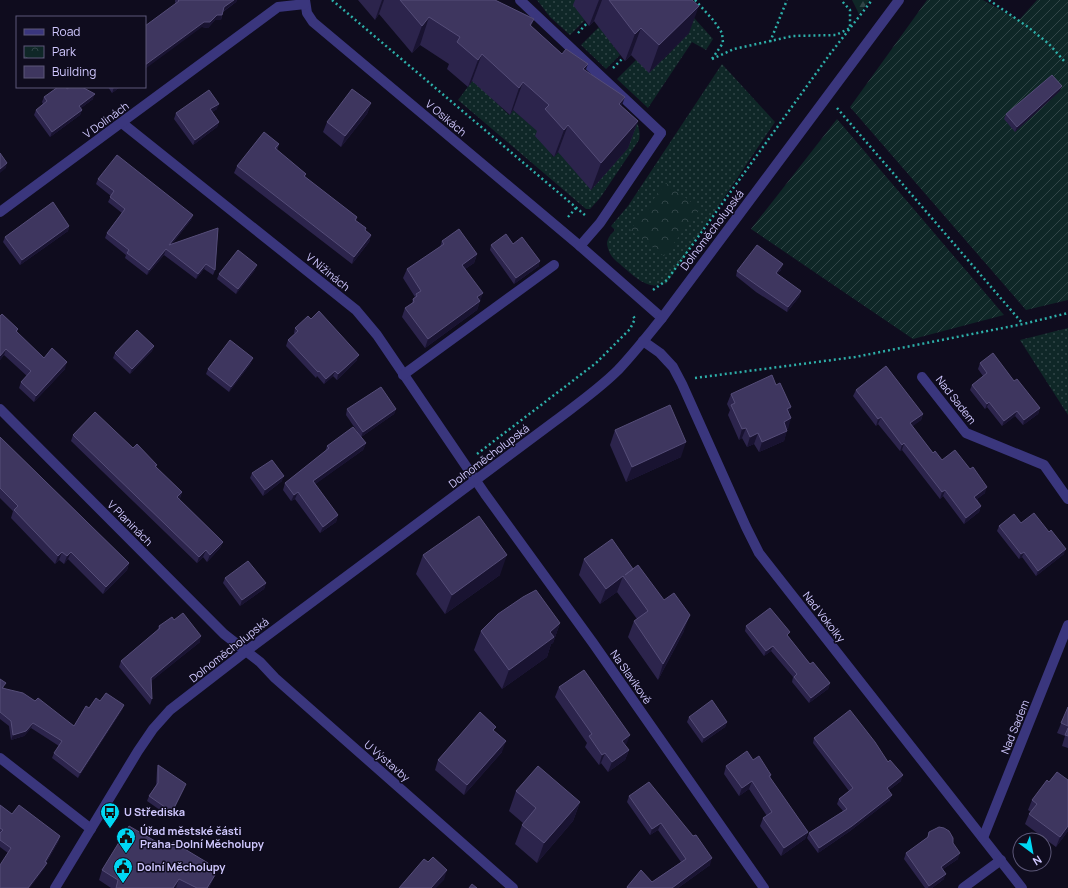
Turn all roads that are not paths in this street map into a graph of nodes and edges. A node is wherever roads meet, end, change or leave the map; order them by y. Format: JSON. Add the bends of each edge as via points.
{"nodes":[{"id":1,"x":520,"y":0,"type":"edge"},
{"id":2,"x":899,"y":0,"type":"edge"},
{"id":3,"x":305,"y":2,"type":"edge"},
{"id":4,"x":122,"y":123,"type":"junction"},
{"id":5,"x":0,"y":212,"type":"edge"},
{"id":6,"x":580,"y":246,"type":"junction"},
{"id":7,"x":554,"y":265,"type":"dead end"},
{"id":8,"x":662,"y":318,"type":"junction"},
{"id":9,"x":643,"y":341,"type":"junction"},
{"id":10,"x":403,"y":375,"type":"junction"},
{"id":11,"x":922,"y":377,"type":"dead end"},
{"id":12,"x":0,"y":409,"type":"edge"},
{"id":13,"x":476,"y":480,"type":"junction"},
{"id":14,"x":1068,"y":499,"type":"edge"},
{"id":15,"x":1068,"y":625,"type":"edge"},
{"id":16,"x":245,"y":652,"type":"junction"},
{"id":17,"x":0,"y":758,"type":"edge"},
{"id":18,"x":90,"y":829,"type":"junction"},
{"id":19,"x":983,"y":838,"type":"junction"},
{"id":20,"x":1001,"y":860,"type":"junction"},
{"id":21,"x":55,"y":888,"type":"edge"},
{"id":22,"x":513,"y":888,"type":"edge"},
{"id":23,"x":764,"y":888,"type":"edge"},
{"id":24,"x":963,"y":888,"type":"edge"},
{"id":25,"x":1022,"y":888,"type":"edge"}],
"edges":[{"from":1,"to":6,"type":"street","via":[[661,133],[600,223]]},
{"from":2,"to":8,"type":"street","name":"Dolnoměcholupská"},
{"from":3,"to":4,"type":"street","name":"V Dolinách","via":[[278,7]]},
{"from":3,"to":6,"type":"street","name":"V Osikách","via":[[307,13],[313,22]]},
{"from":4,"to":5,"type":"street","name":"V Dolinách"},
{"from":4,"to":10,"type":"street","name":"V Nížinách","via":[[356,310],[377,335]]},
{"from":6,"to":8,"type":"street","name":"V Osikách"},
{"from":7,"to":10,"type":"street"},
{"from":8,"to":9,"type":"street","name":"Dolnoměcholupská"},
{"from":9,"to":13,"type":"street","name":"Dolnoměcholupská","via":[[617,371],[588,396]]},
{"from":9,"to":19,"type":"street","name":"Nad Vokolky","via":[[660,353],[673,367],[759,553]]},
{"from":10,"to":13,"type":"street","name":"V Nížinách"},
{"from":11,"to":14,"type":"street","name":"Nad Sadem","via":[[966,433],[1044,465]]},
{"from":12,"to":16,"type":"street","name":"V Planinách","via":[[224,634]]},
{"from":13,"to":16,"type":"street","name":"Dolnoměcholupská"},
{"from":13,"to":23,"type":"street","name":"Na Slavíkově"},
{"from":15,"to":19,"type":"street","name":"Nad Sadem"},
{"from":16,"to":18,"type":"street","name":"Dolnoměcholupská","via":[[170,710],[138,751]]},
{"from":16,"to":22,"type":"street","name":"U Výstavby","via":[[260,662],[281,684]]},
{"from":17,"to":18,"type":"street"},
{"from":18,"to":21,"type":"street","name":"Dolnoměcholupská"},
{"from":19,"to":20,"type":"street","name":"Nad Vokolky"},
{"from":20,"to":24,"type":"street"},
{"from":20,"to":25,"type":"street","name":"Nad Vokolky"}]}
